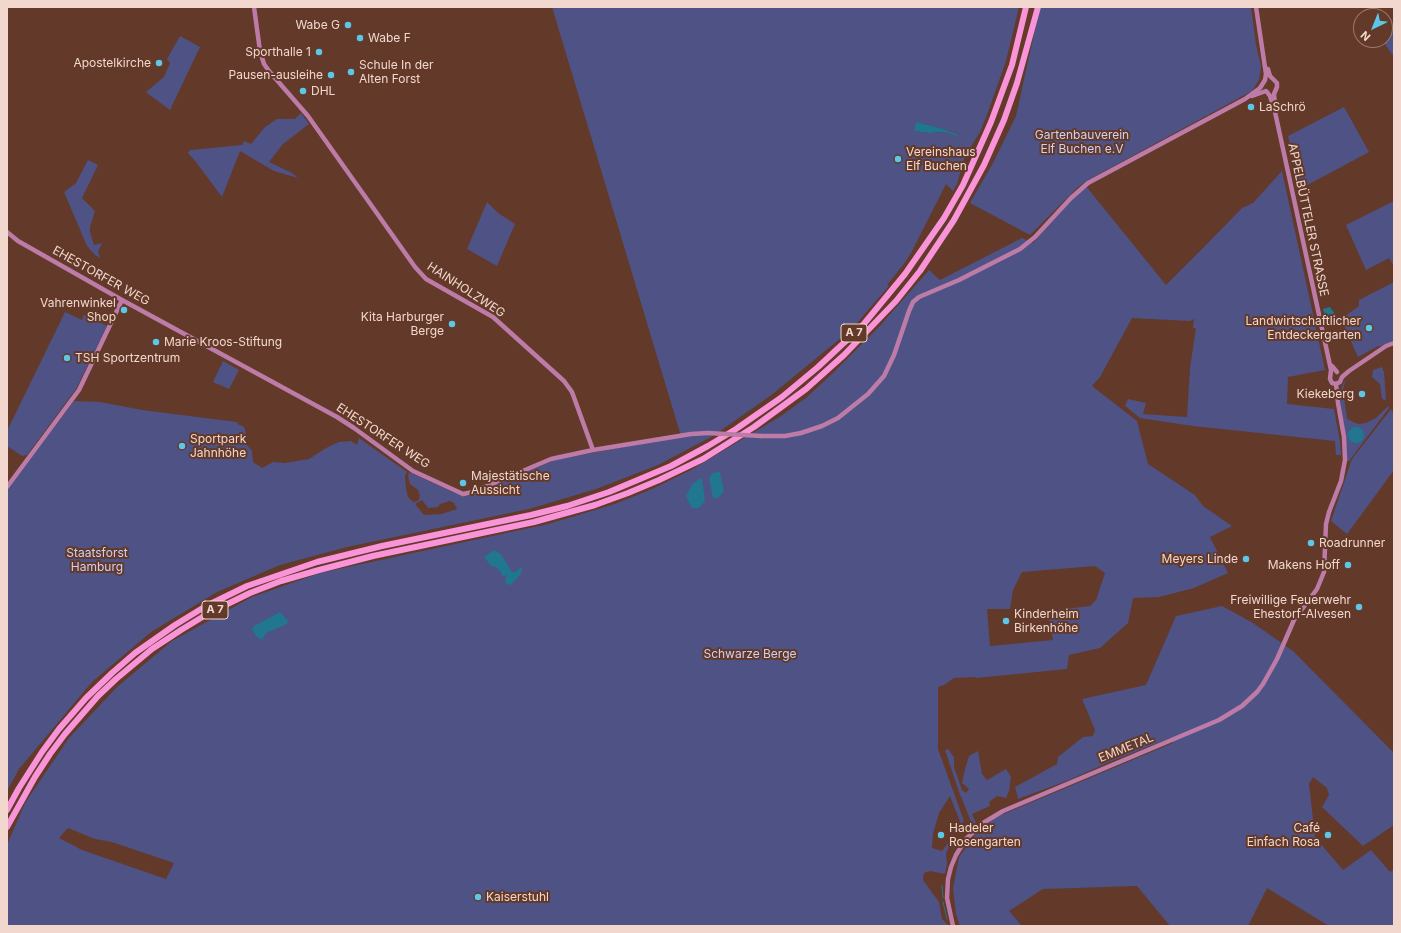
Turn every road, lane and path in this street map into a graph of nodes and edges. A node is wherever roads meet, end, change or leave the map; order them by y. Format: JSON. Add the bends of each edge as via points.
{"nodes":[{"id":1,"x":254,"y":7,"type":"edge"},
{"id":2,"x":1026,"y":7,"type":"edge"},
{"id":3,"x":1036,"y":7,"type":"edge"},
{"id":4,"x":1256,"y":7,"type":"edge"},
{"id":5,"x":1265,"y":63,"type":"junction"},
{"id":6,"x":1273,"y":78,"type":"junction"},
{"id":7,"x":1265,"y":80,"type":"junction"},
{"id":8,"x":1263,"y":85,"type":"junction"},
{"id":9,"x":1275,"y":90,"type":"junction"},
{"id":10,"x":1267,"y":91,"type":"junction"},
{"id":11,"x":1245,"y":99,"type":"junction"},
{"id":12,"x":1275,"y":112,"type":"junction"},
{"id":13,"x":7,"y":232,"type":"edge"},
{"id":14,"x":122,"y":300,"type":"junction"},
{"id":15,"x":1394,"y":343,"type":"edge"},
{"id":16,"x":1327,"y":355,"type":"junction"},
{"id":17,"x":1349,"y":371,"type":"junction"},
{"id":18,"x":1338,"y":373,"type":"junction"},
{"id":19,"x":1330,"y":375,"type":"junction"},
{"id":20,"x":1342,"y":378,"type":"junction"},
{"id":21,"x":1336,"y":384,"type":"junction"},
{"id":22,"x":593,"y":450,"type":"junction"},
{"id":23,"x":7,"y":487,"type":"edge"},
{"id":24,"x":7,"y":810,"type":"edge"},
{"id":25,"x":7,"y":828,"type":"edge"},
{"id":26,"x":953,"y":926,"type":"edge"}],
"edges":[{"from":1,"to":22,"type":"main road","name":"HAINHOLZWEG","via":[[260,51],[267,68],[308,116],[420,273],[493,317],[569,387]]},
{"from":2,"to":24,"type":"highway","number":"A 7","via":[[1013,60],[991,122],[963,185],[944,218],[905,274],[863,325],[782,397],[736,430],[696,453],[609,492],[531,516],[317,562],[246,586],[206,606],[135,653],[86,698],[42,752]]},
{"from":3,"to":25,"type":"highway","number":"A 7","via":[[1014,91],[991,149],[941,242],[882,317],[829,369],[787,404],[703,458],[659,480],[595,505],[534,522],[373,556],[320,570],[250,593],[209,613],[152,649],[98,696],[50,754]]},
{"from":4,"to":5,"type":"main road"},
{"from":5,"to":6,"type":"main road"},
{"from":5,"to":7,"type":"main road"},
{"from":6,"to":7,"type":"main road"},
{"from":6,"to":9,"type":"main road","via":[[1277,83]]},
{"from":7,"to":8,"type":"main road"},
{"from":8,"to":10,"type":"main road"},
{"from":8,"to":11,"type":"main road"},
{"from":9,"to":10,"type":"main road"},
{"from":9,"to":12,"type":"main road","name":"APPELBÜTTELER STRASSE"},
{"from":10,"to":11,"type":"main road"},
{"from":10,"to":12,"type":"main road","name":"APPELBÜTTELER STRASSE"},
{"from":11,"to":22,"type":"main road","name":"EHESTORFER WEG","bridge":true,"via":[[1088,183],[1031,240],[1014,253],[919,297],[908,311],[889,367],[875,387],[838,418],[792,435],[691,434]]},
{"from":12,"to":16,"type":"main road","name":"APPELBÜTTELER STRASSE"},
{"from":13,"to":14,"type":"main road","name":"EHESTORFER WEG"},
{"from":14,"to":22,"type":"main road","name":"EHESTORFER WEG","via":[[336,416],[413,471],[460,492],[470,493],[551,459]]},
{"from":14,"to":23,"type":"main road","via":[[79,390]]},
{"from":15,"to":17,"type":"main road"},
{"from":16,"to":18,"type":"main road","name":"APPELBÜTTELER STRASSE","via":[[1333,369]]},
{"from":16,"to":19,"type":"main road","name":"APPELBÜTTELER STRASSE"},
{"from":17,"to":18,"type":"main road"},
{"from":17,"to":20,"type":"main road"},
{"from":18,"to":19,"type":"main road"},
{"from":18,"to":20,"type":"main road"},
{"from":19,"to":21,"type":"main road","via":[[1330,381]]},
{"from":20,"to":21,"type":"main road"},
{"from":21,"to":26,"type":"main road","name":"EMMETAL","via":[[1345,460],[1341,481],[1326,524],[1323,578],[1294,620],[1263,684],[1242,706],[1220,720],[1003,811],[977,828],[956,855],[950,872],[947,898]]}]}
